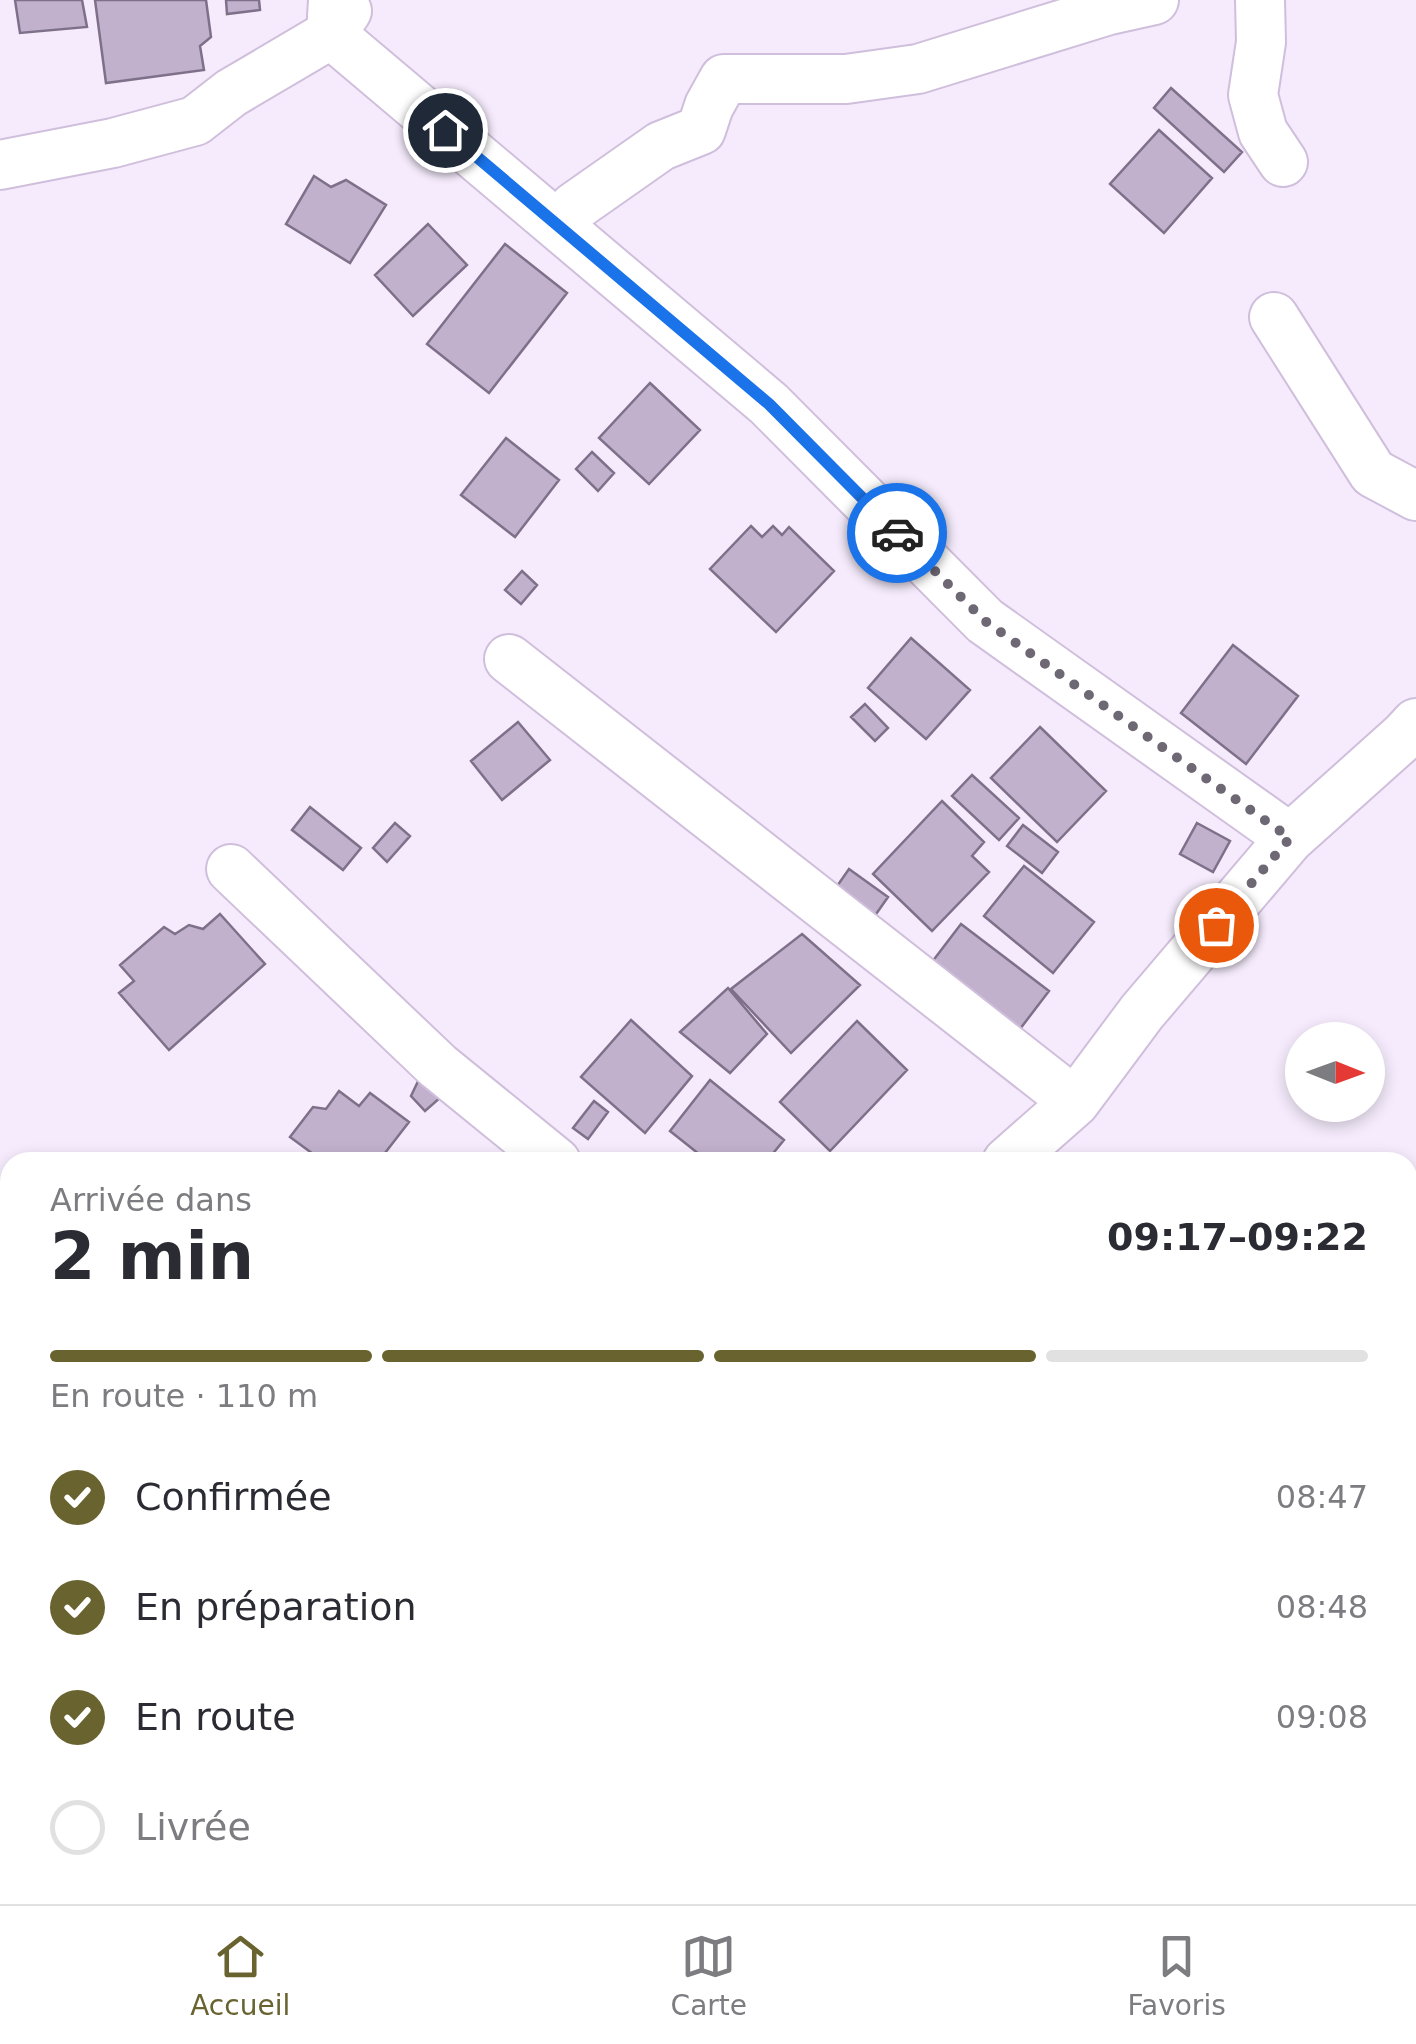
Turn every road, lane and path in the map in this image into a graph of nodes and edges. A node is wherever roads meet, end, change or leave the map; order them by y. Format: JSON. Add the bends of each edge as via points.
{"nodes":[{"id":1,"x":1154,"y":0,"type":"edge"},
{"id":2,"x":1260,"y":0,"type":"edge"},
{"id":3,"x":340,"y":11,"type":"edge"},
{"id":4,"x":1283,"y":162,"type":"dead end"},
{"id":5,"x":0,"y":165,"type":"edge"},
{"id":6,"x":560,"y":227,"type":"junction"},
{"id":7,"x":1274,"y":316,"type":"dead end"},
{"id":8,"x":1416,"y":496,"type":"edge"},
{"id":9,"x":510,"y":659,"type":"dead end"},
{"id":10,"x":1416,"y":723,"type":"edge"},
{"id":11,"x":1290,"y":838,"type":"junction"},
{"id":12,"x":231,"y":869,"type":"dead end"},
{"id":13,"x":1075,"y":1102,"type":"junction"},
{"id":14,"x":544,"y":1152,"type":"edge"},
{"id":15,"x":1018,"y":1152,"type":"edge"}],
"edges":[{"from":1,"to":6,"type":"street","via":[[918,69],[846,79],[724,79],[702,130],[661,146],[574,207]]},
{"from":2,"to":4,"type":"street","via":[[1253,95],[1263,132]]},
{"from":3,"to":5,"type":"street","via":[[195,121]]},
{"from":3,"to":6,"type":"street"},
{"from":6,"to":11,"type":"street","via":[[769,404],[985,621]]},
{"from":7,"to":8,"type":"street","via":[[1373,472]]},
{"from":9,"to":13,"type":"street"},
{"from":10,"to":11,"type":"street"},
{"from":11,"to":13,"type":"street"},
{"from":12,"to":14,"type":"street","via":[[438,1066]]},
{"from":13,"to":15,"type":"street"}]}
